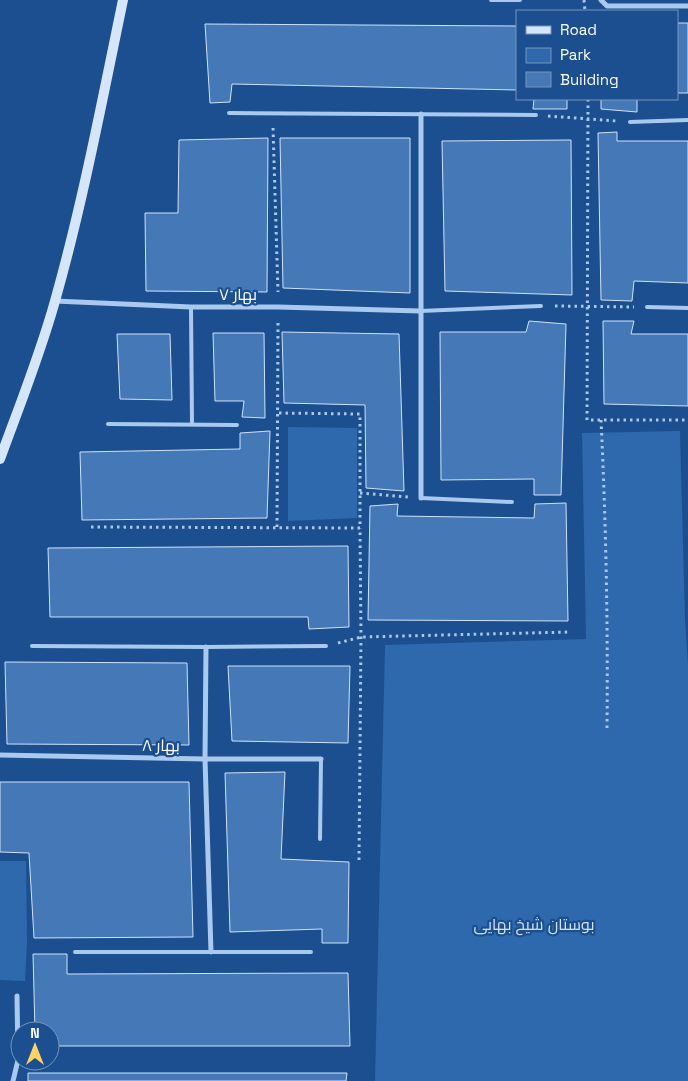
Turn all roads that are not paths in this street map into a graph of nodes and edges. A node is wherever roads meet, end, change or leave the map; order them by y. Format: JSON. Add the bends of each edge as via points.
{"nodes":[{"id":1,"x":123,"y":0,"type":"edge"},
{"id":2,"x":490,"y":0,"type":"edge"},
{"id":3,"x":520,"y":0,"type":"edge"},
{"id":4,"x":601,"y":0,"type":"edge"},
{"id":5,"x":688,"y":6,"type":"edge"},
{"id":6,"x":229,"y":113,"type":"dead end"},
{"id":7,"x":421,"y":114,"type":"junction"},
{"id":8,"x":536,"y":115,"type":"road end"},
{"id":9,"x":688,"y":120,"type":"edge"},
{"id":10,"x":630,"y":122,"type":"road end"},
{"id":11,"x":55,"y":301,"type":"junction"},
{"id":12,"x":191,"y":306,"type":"junction"},
{"id":13,"x":541,"y":306,"type":"road end"},
{"id":14,"x":647,"y":306,"type":"road end"},
{"id":15,"x":688,"y":308,"type":"edge"},
{"id":16,"x":420,"y":311,"type":"junction"},
{"id":17,"x":108,"y":424,"type":"dead end"},
{"id":18,"x":192,"y":424,"type":"junction"},
{"id":19,"x":237,"y":425,"type":"dead end"},
{"id":20,"x":0,"y":459,"type":"edge"},
{"id":21,"x":421,"y":498,"type":"joint"},
{"id":22,"x":512,"y":502,"type":"dead end"},
{"id":23,"x":32,"y":646,"type":"dead end"},
{"id":24,"x":326,"y":646,"type":"road end"},
{"id":25,"x":206,"y":647,"type":"junction"},
{"id":26,"x":0,"y":754,"type":"edge"},
{"id":27,"x":205,"y":759,"type":"junction"},
{"id":28,"x":322,"y":759,"type":"joint"},
{"id":29,"x":320,"y":839,"type":"dead end"},
{"id":30,"x":75,"y":952,"type":"dead end"},
{"id":31,"x":211,"y":952,"type":"junction"},
{"id":32,"x":311,"y":952,"type":"dead end"},
{"id":33,"x":17,"y":996,"type":"dead end"},
{"id":34,"x":12,"y":1081,"type":"edge"}],
"edges":[{"from":1,"to":11,"type":"street"},
{"from":2,"to":3,"type":"lane"},
{"from":4,"to":5,"type":"street","via":[[607,6]]},
{"from":6,"to":7,"type":"lane"},
{"from":7,"to":8,"type":"lane"},
{"from":7,"to":16,"type":"street"},
{"from":9,"to":10,"type":"lane"},
{"from":11,"to":12,"type":"street","name":"بهار ۷"},
{"from":11,"to":20,"type":"street"},
{"from":12,"to":16,"type":"street","name":"بهار ۷"},
{"from":12,"to":18,"type":"lane"},
{"from":13,"to":16,"type":"lane"},
{"from":14,"to":15,"type":"lane"},
{"from":16,"to":21,"type":"street"},
{"from":17,"to":18,"type":"lane"},
{"from":18,"to":19,"type":"lane"},
{"from":21,"to":22,"type":"lane"},
{"from":23,"to":25,"type":"lane"},
{"from":24,"to":25,"type":"lane"},
{"from":25,"to":27,"type":"street"},
{"from":26,"to":27,"type":"street","name":"بهار ۸"},
{"from":27,"to":28,"type":"street","name":"بهار ۸"},
{"from":27,"to":31,"type":"street"},
{"from":28,"to":29,"type":"lane"},
{"from":30,"to":31,"type":"lane"},
{"from":31,"to":32,"type":"lane"},
{"from":33,"to":34,"type":"street","via":[[18,1060]]}]}
